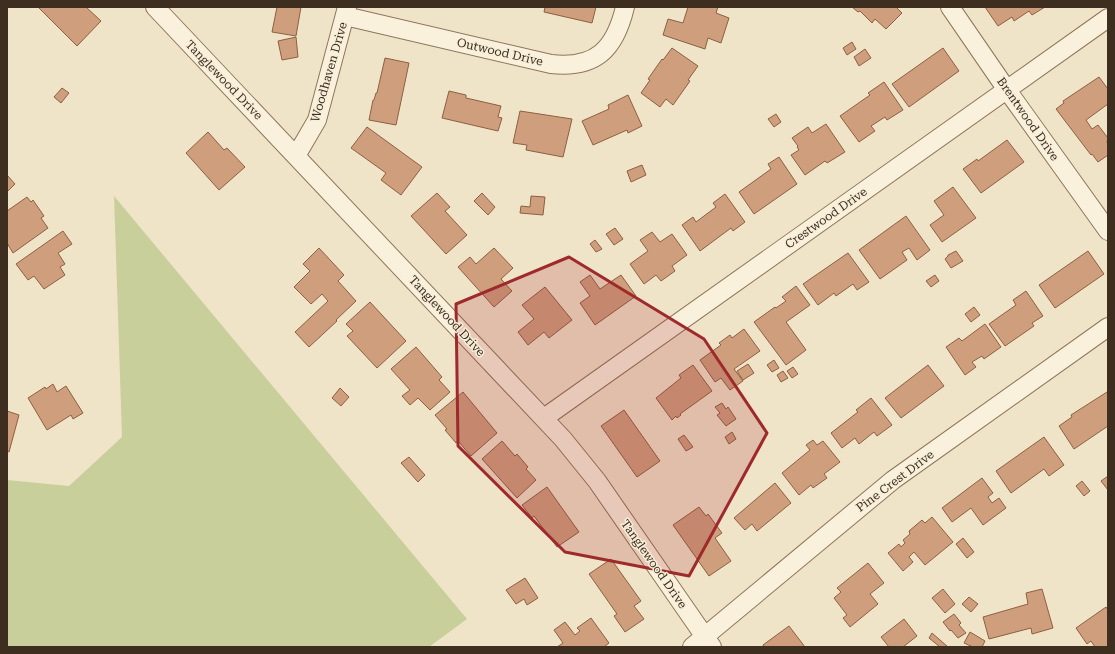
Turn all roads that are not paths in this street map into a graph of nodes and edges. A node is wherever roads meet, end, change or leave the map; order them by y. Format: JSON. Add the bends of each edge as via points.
{"nodes":[{"id":1,"x":154,"y":7,"type":"edge"},
{"id":2,"x":625,"y":7,"type":"edge"},
{"id":3,"x":950,"y":7,"type":"edge"},
{"id":4,"x":346,"y":11,"type":"edge"},
{"id":5,"x":1108,"y":18,"type":"edge"},
{"id":6,"x":1007,"y":90,"type":"junction"},
{"id":7,"x":296,"y":156,"type":"junction"},
{"id":8,"x":1108,"y":231,"type":"edge"},
{"id":9,"x":1108,"y":327,"type":"edge"},
{"id":10,"x":544,"y":418,"type":"junction"},
{"id":11,"x":703,"y":644,"type":"edge"}],
"edges":[{"from":1,"to":7,"type":"street","name":"Tanglewood Drive"},
{"from":2,"to":4,"type":"street","name":"Outwood Drive","via":[[615,39],[602,53],[585,62],[566,66]]},
{"from":3,"to":6,"type":"street","name":"Brentwood Drive"},
{"from":4,"to":7,"type":"street","name":"Woodhaven Drive","via":[[317,120]]},
{"from":5,"to":6,"type":"street","name":"Crestwood Drive"},
{"from":6,"to":8,"type":"street","name":"Brentwood Drive"},
{"from":6,"to":10,"type":"street","name":"Crestwood Drive"},
{"from":7,"to":10,"type":"street","name":"Tanglewood Drive"},
{"from":9,"to":11,"type":"street","name":"Pine Crest Drive","via":[[893,480],[832,530]]},
{"from":10,"to":11,"type":"street","name":"Tanglewood Drive","via":[[597,481]]}]}
